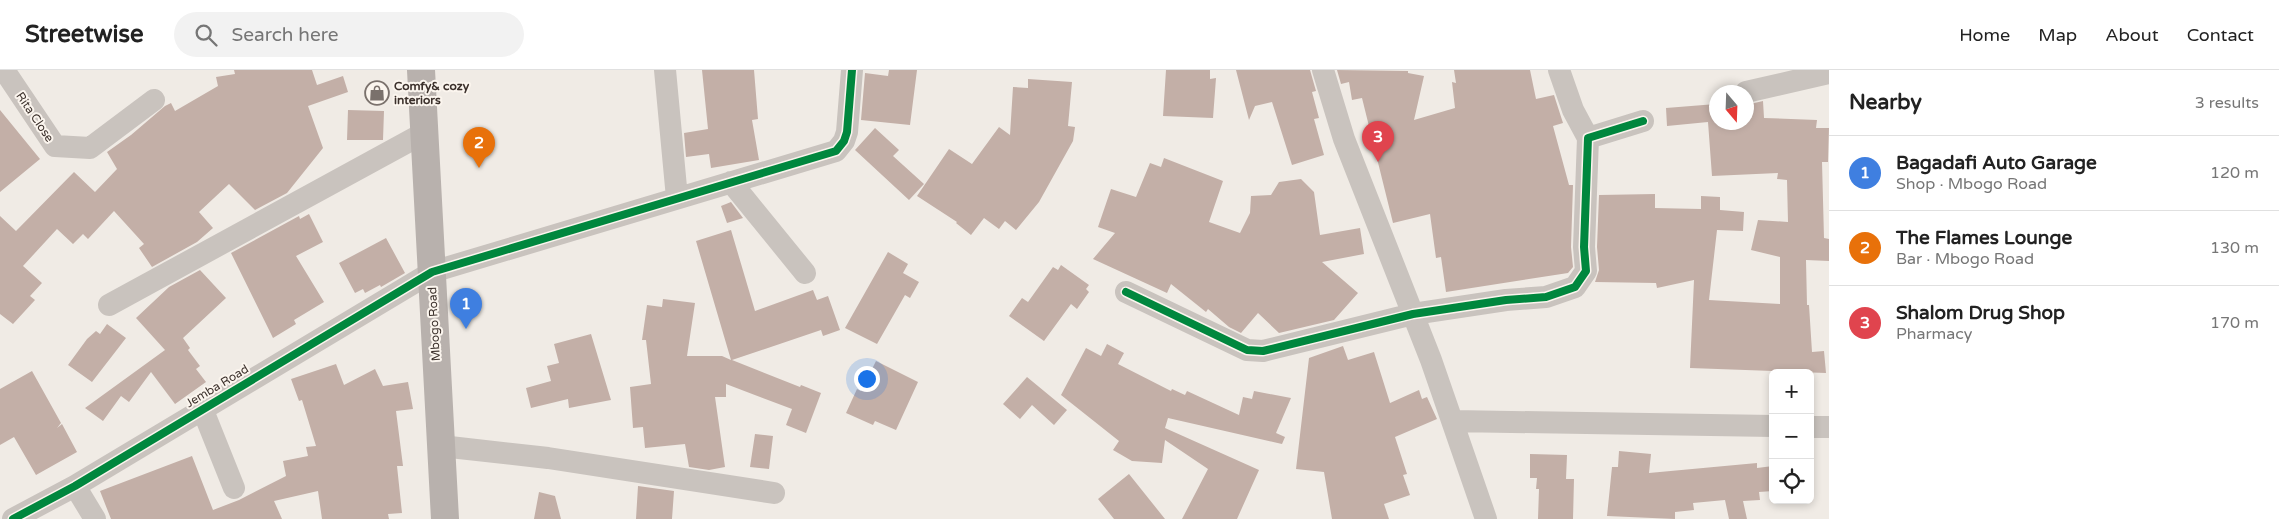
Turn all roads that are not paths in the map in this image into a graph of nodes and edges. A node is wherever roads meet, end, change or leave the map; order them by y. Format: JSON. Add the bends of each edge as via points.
{"nodes":[{"id":1,"x":4,"y":70,"type":"edge"},
{"id":2,"x":421,"y":70,"type":"edge"},
{"id":3,"x":665,"y":70,"type":"edge"},
{"id":4,"x":852,"y":70,"type":"edge"},
{"id":5,"x":1322,"y":70,"type":"edge"},
{"id":6,"x":1559,"y":70,"type":"edge"},
{"id":7,"x":1829,"y":73,"type":"edge"},
{"id":8,"x":1754,"y":90,"type":"edge"},
{"id":9,"x":154,"y":100,"type":"dead end"},
{"id":10,"x":1643,"y":120,"type":"dead end"},
{"id":11,"x":424,"y":133,"type":"junction"},
{"id":12,"x":1588,"y":138,"type":"junction"},
{"id":13,"x":731,"y":182,"type":"junction"},
{"id":14,"x":677,"y":198,"type":"junction"},
{"id":15,"x":432,"y":272,"type":"junction"},
{"id":16,"x":805,"y":273,"type":"dead end"},
{"id":17,"x":1126,"y":292,"type":"dead end"},
{"id":18,"x":109,"y":305,"type":"dead end"},
{"id":19,"x":1413,"y":314,"type":"junction"},
{"id":20,"x":202,"y":408,"type":"junction"},
{"id":21,"x":1453,"y":421,"type":"junction"},
{"id":22,"x":1769,"y":426,"type":"edge"},
{"id":23,"x":1814,"y":426,"type":"edge"},
{"id":24,"x":1829,"y":427,"type":"edge"},
{"id":25,"x":441,"y":446,"type":"junction"},
{"id":26,"x":74,"y":486,"type":"junction"},
{"id":27,"x":234,"y":488,"type":"dead end"},
{"id":28,"x":774,"y":493,"type":"dead end"},
{"id":29,"x":13,"y":519,"type":"edge"},
{"id":30,"x":95,"y":519,"type":"edge"},
{"id":31,"x":445,"y":519,"type":"edge"},
{"id":32,"x":1486,"y":519,"type":"edge"}],
"edges":[{"from":1,"to":9,"type":"street","name":"Rita Close","via":[[55,146],[90,148]]},
{"from":2,"to":11,"type":"main road","name":"Mbogo Road"},
{"from":3,"to":14,"type":"street"},
{"from":4,"to":13,"type":"street","name":"Jemba Road","via":[[847,132],[836,150]]},
{"from":5,"to":19,"type":"street","via":[[1344,139]]},
{"from":6,"to":12,"type":"street","via":[[1572,110]]},
{"from":7,"to":8,"type":"street"},
{"from":10,"to":12,"type":"street"},
{"from":11,"to":15,"type":"main road","name":"Mbogo Road"},
{"from":11,"to":18,"type":"street"},
{"from":12,"to":19,"type":"street","via":[[1586,271],[1575,287],[1546,297]]},
{"from":13,"to":14,"type":"street","name":"Jemba Road"},
{"from":13,"to":16,"type":"street"},
{"from":14,"to":15,"type":"street","name":"Jemba Road"},
{"from":15,"to":20,"type":"street","name":"Jemba Road"},
{"from":15,"to":25,"type":"main road","name":"Mbogo Road"},
{"from":17,"to":19,"type":"street","via":[[1247,350],[1264,351]]},
{"from":19,"to":21,"type":"street"},
{"from":20,"to":26,"type":"street","name":"Jemba Road"},
{"from":20,"to":27,"type":"street"},
{"from":21,"to":22,"type":"street"},
{"from":21,"to":32,"type":"street"},
{"from":23,"to":24,"type":"street"},
{"from":25,"to":28,"type":"street","via":[[548,458]]},
{"from":25,"to":31,"type":"main road","name":"Mbogo Road"},
{"from":26,"to":29,"type":"street","name":"Jemba Road"},
{"from":26,"to":30,"type":"street"}]}
